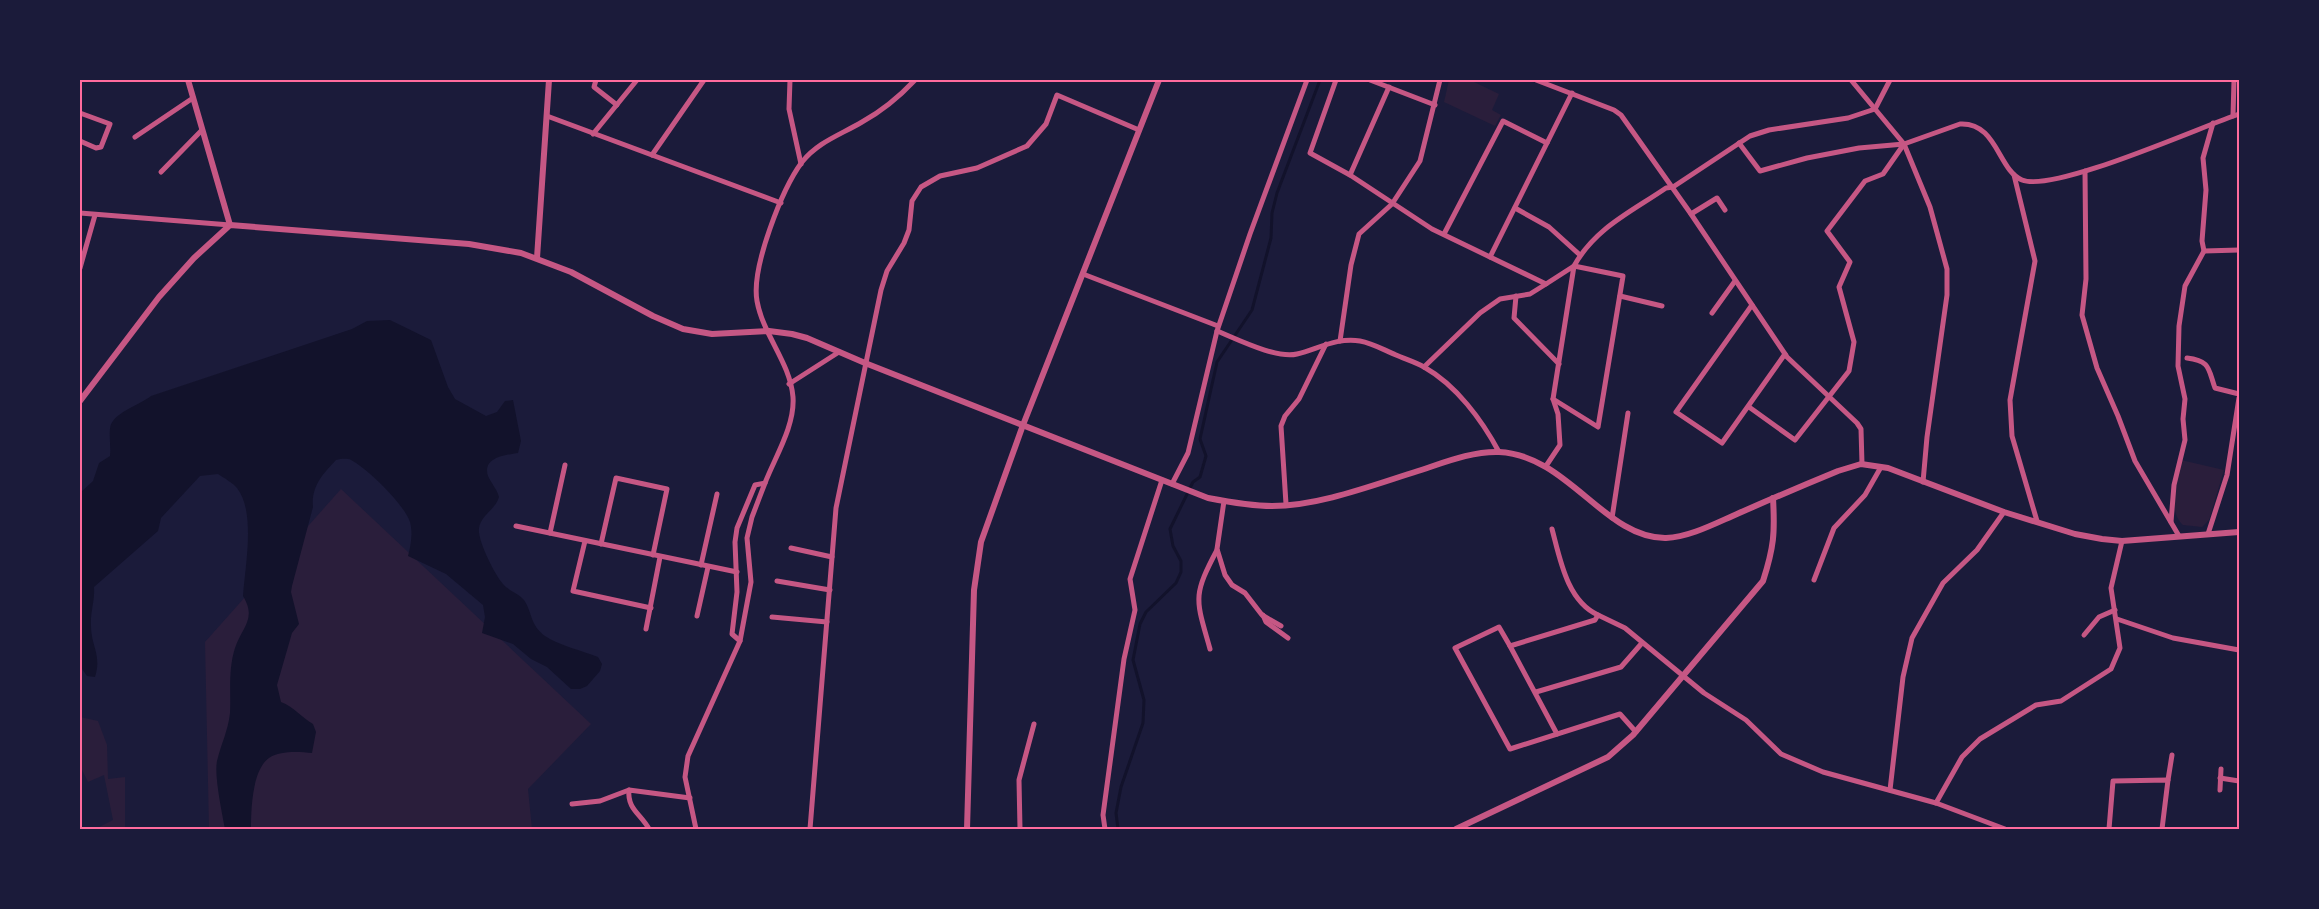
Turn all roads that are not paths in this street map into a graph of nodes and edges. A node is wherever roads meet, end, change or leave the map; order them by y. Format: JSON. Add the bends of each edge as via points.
{"nodes":[{"id":1,"x":188,"y":80,"type":"edge"},
{"id":2,"x":549,"y":80,"type":"edge"},
{"id":3,"x":596,"y":80,"type":"edge"},
{"id":4,"x":637,"y":80,"type":"edge"},
{"id":5,"x":704,"y":80,"type":"edge"},
{"id":6,"x":790,"y":80,"type":"edge"},
{"id":7,"x":915,"y":80,"type":"edge"},
{"id":8,"x":1159,"y":80,"type":"edge"},
{"id":9,"x":1307,"y":80,"type":"edge"},
{"id":10,"x":1336,"y":80,"type":"edge"},
{"id":11,"x":1370,"y":80,"type":"edge"},
{"id":12,"x":1440,"y":80,"type":"edge"},
{"id":13,"x":1536,"y":80,"type":"edge"},
{"id":14,"x":1851,"y":80,"type":"edge"},
{"id":15,"x":1890,"y":80,"type":"edge"},
{"id":16,"x":2234,"y":80,"type":"edge"},
{"id":17,"x":1390,"y":88,"type":"junction"},
{"id":18,"x":1572,"y":93,"type":"junction"},
{"id":19,"x":193,"y":98,"type":"junction"},
{"id":20,"x":617,"y":105,"type":"junction"},
{"id":21,"x":1435,"y":105,"type":"junction"},
{"id":22,"x":1875,"y":109,"type":"junction"},
{"id":23,"x":80,"y":113,"type":"edge"},
{"id":24,"x":2236,"y":115,"type":"edge"},
{"id":25,"x":546,"y":116,"type":"junction"},
{"id":26,"x":2213,"y":123,"type":"junction"},
{"id":27,"x":202,"y":130,"type":"junction"},
{"id":28,"x":1139,"y":130,"type":"junction"},
{"id":29,"x":593,"y":134,"type":"junction"},
{"id":30,"x":135,"y":137,"type":"dead end"},
{"id":31,"x":80,"y":141,"type":"edge"},
{"id":32,"x":1547,"y":143,"type":"junction"},
{"id":33,"x":1739,"y":143,"type":"junction"},
{"id":34,"x":1904,"y":144,"type":"junction"},
{"id":35,"x":652,"y":155,"type":"junction"},
{"id":36,"x":801,"y":164,"type":"junction"},
{"id":37,"x":2086,"y":171,"type":"junction"},
{"id":38,"x":161,"y":172,"type":"dead end"},
{"id":39,"x":1350,"y":175,"type":"junction"},
{"id":40,"x":2014,"y":175,"type":"junction"},
{"id":41,"x":1673,"y":187,"type":"junction"},
{"id":42,"x":781,"y":203,"type":"junction"},
{"id":43,"x":1392,"y":204,"type":"junction"},
{"id":44,"x":1514,"y":208,"type":"junction"},
{"id":45,"x":1725,"y":210,"type":"dead end"},
{"id":46,"x":80,"y":213,"type":"edge"},
{"id":47,"x":1691,"y":214,"type":"junction"},
{"id":48,"x":95,"y":215,"type":"junction"},
{"id":49,"x":230,"y":225,"type":"junction"},
{"id":50,"x":1444,"y":234,"type":"junction"},
{"id":51,"x":2239,"y":250,"type":"edge"},
{"id":52,"x":2204,"y":252,"type":"junction"},
{"id":53,"x":1580,"y":255,"type":"junction"},
{"id":54,"x":1490,"y":257,"type":"junction"},
{"id":55,"x":538,"y":258,"type":"junction"},
{"id":56,"x":1574,"y":266,"type":"junction"},
{"id":57,"x":80,"y":268,"type":"edge"},
{"id":58,"x":1083,"y":274,"type":"junction"},
{"id":59,"x":1735,"y":280,"type":"junction"},
{"id":60,"x":1546,"y":284,"type":"junction"},
{"id":61,"x":1516,"y":296,"type":"junction"},
{"id":62,"x":1620,"y":296,"type":"junction"},
{"id":63,"x":1662,"y":306,"type":"dead end"},
{"id":64,"x":1752,"y":306,"type":"junction"},
{"id":65,"x":1712,"y":313,"type":"dead end"},
{"id":66,"x":1217,"y":328,"type":"junction"},
{"id":67,"x":769,"y":331,"type":"junction"},
{"id":68,"x":1340,"y":341,"type":"junction"},
{"id":69,"x":1326,"y":344,"type":"junction"},
{"id":70,"x":839,"y":352,"type":"junction"},
{"id":71,"x":1785,"y":354,"type":"junction"},
{"id":72,"x":2187,"y":358,"type":"dead end"},
{"id":73,"x":865,"y":363,"type":"junction"},
{"id":74,"x":1559,"y":364,"type":"junction"},
{"id":75,"x":1424,"y":367,"type":"junction"},
{"id":76,"x":790,"y":384,"type":"junction"},
{"id":77,"x":2239,"y":394,"type":"edge"},
{"id":78,"x":1828,"y":395,"type":"junction"},
{"id":79,"x":2239,"y":398,"type":"edge"},
{"id":80,"x":1553,"y":399,"type":"junction"},
{"id":81,"x":80,"y":401,"type":"edge"},
{"id":82,"x":1748,"y":407,"type":"junction"},
{"id":83,"x":1628,"y":413,"type":"dead end"},
{"id":84,"x":1023,"y":425,"type":"junction"},
{"id":85,"x":1499,"y":452,"type":"junction"},
{"id":86,"x":1862,"y":464,"type":"junction"},
{"id":87,"x":565,"y":465,"type":"dead end"},
{"id":88,"x":1546,"y":466,"type":"junction"},
{"id":89,"x":1881,"y":467,"type":"junction"},
{"id":90,"x":1162,"y":480,"type":"junction"},
{"id":91,"x":1923,"y":482,"type":"junction"},
{"id":92,"x":764,"y":483,"type":"junction"},
{"id":93,"x":1172,"y":484,"type":"junction"},
{"id":94,"x":717,"y":494,"type":"dead end"},
{"id":95,"x":1773,"y":498,"type":"junction"},
{"id":96,"x":1224,"y":501,"type":"junction"},
{"id":97,"x":1286,"y":504,"type":"junction"},
{"id":98,"x":2004,"y":512,"type":"junction"},
{"id":99,"x":1612,"y":518,"type":"junction"},
{"id":100,"x":2037,"y":521,"type":"junction"},
{"id":101,"x":2171,"y":522,"type":"junction"},
{"id":102,"x":516,"y":526,"type":"dead end"},
{"id":103,"x":1552,"y":529,"type":"dead end"},
{"id":104,"x":2239,"y":532,"type":"edge"},
{"id":105,"x":550,"y":533,"type":"junction"},
{"id":106,"x":2208,"y":534,"type":"junction"},
{"id":107,"x":2179,"y":536,"type":"junction"},
{"id":108,"x":584,"y":541,"type":"junction"},
{"id":109,"x":2122,"y":541,"type":"junction"},
{"id":110,"x":601,"y":544,"type":"junction"},
{"id":111,"x":791,"y":548,"type":"dead end"},
{"id":112,"x":1217,"y":549,"type":"junction"},
{"id":113,"x":653,"y":555,"type":"junction"},
{"id":114,"x":660,"y":557,"type":"junction"},
{"id":115,"x":832,"y":557,"type":"junction"},
{"id":116,"x":701,"y":565,"type":"junction"},
{"id":117,"x":708,"y":567,"type":"junction"},
{"id":118,"x":737,"y":572,"type":"junction"},
{"id":119,"x":1814,"y":580,"type":"dead end"},
{"id":120,"x":777,"y":582,"type":"dead end"},
{"id":121,"x":830,"y":590,"type":"junction"},
{"id":122,"x":651,"y":608,"type":"junction"},
{"id":123,"x":2115,"y":610,"type":"junction"},
{"id":124,"x":1262,"y":614,"type":"junction"},
{"id":125,"x":697,"y":616,"type":"dead end"},
{"id":126,"x":1598,"y":616,"type":"junction"},
{"id":127,"x":772,"y":617,"type":"dead end"},
{"id":128,"x":2117,"y":619,"type":"junction"},
{"id":129,"x":827,"y":622,"type":"junction"},
{"id":130,"x":1281,"y":626,"type":"dead end"},
{"id":131,"x":646,"y":629,"type":"dead end"},
{"id":132,"x":2084,"y":635,"type":"dead end"},
{"id":133,"x":1288,"y":638,"type":"dead end"},
{"id":134,"x":740,"y":641,"type":"junction"},
{"id":135,"x":1642,"y":643,"type":"junction"},
{"id":136,"x":1510,"y":646,"type":"junction"},
{"id":137,"x":1210,"y":649,"type":"dead end"},
{"id":138,"x":2239,"y":650,"type":"edge"},
{"id":139,"x":1684,"y":678,"type":"junction"},
{"id":140,"x":1536,"y":692,"type":"junction"},
{"id":141,"x":1034,"y":724,"type":"dead end"},
{"id":142,"x":1636,"y":732,"type":"junction"},
{"id":143,"x":1557,"y":734,"type":"junction"},
{"id":144,"x":2172,"y":755,"type":"dead end"},
{"id":145,"x":2221,"y":769,"type":"dead end"},
{"id":146,"x":2220,"y":778,"type":"junction"},
{"id":147,"x":2168,"y":780,"type":"junction"},
{"id":148,"x":2239,"y":781,"type":"edge"},
{"id":149,"x":628,"y":790,"type":"junction"},
{"id":150,"x":1890,"y":790,"type":"junction"},
{"id":151,"x":2220,"y":790,"type":"dead end"},
{"id":152,"x":690,"y":798,"type":"junction"},
{"id":153,"x":1936,"y":803,"type":"junction"},
{"id":154,"x":572,"y":804,"type":"dead end"},
{"id":155,"x":649,"y":829,"type":"edge"},
{"id":156,"x":696,"y":829,"type":"edge"},
{"id":157,"x":810,"y":829,"type":"edge"},
{"id":158,"x":967,"y":829,"type":"edge"},
{"id":159,"x":1020,"y":829,"type":"edge"},
{"id":160,"x":1105,"y":829,"type":"edge"},
{"id":161,"x":1456,"y":829,"type":"edge"},
{"id":162,"x":2005,"y":829,"type":"edge"},
{"id":163,"x":2109,"y":829,"type":"edge"},
{"id":164,"x":2162,"y":829,"type":"edge"}],
"edges":[{"from":1,"to":19,"type":"street"},
{"from":2,"to":25,"type":"street"},
{"from":3,"to":20,"type":"street","via":[[594,87]]},
{"from":4,"to":20,"type":"street"},
{"from":5,"to":35,"type":"street"},
{"from":6,"to":36,"type":"street","via":[[789,109]]},
{"from":7,"to":36,"type":"street","via":[[887,107],[826,140]]},
{"from":8,"to":28,"type":"street"},
{"from":9,"to":66,"type":"street"},
{"from":10,"to":39,"type":"street","via":[[1310,153]]},
{"from":11,"to":17,"type":"street"},
{"from":12,"to":21,"type":"street"},
{"from":13,"to":18,"type":"street"},
{"from":14,"to":22,"type":"street"},
{"from":15,"to":22,"type":"street"},
{"from":16,"to":24,"type":"street"},
{"from":17,"to":21,"type":"street"},
{"from":17,"to":39,"type":"street"},
{"from":18,"to":32,"type":"street"},
{"from":18,"to":41,"type":"street","via":[[1621,115]]},
{"from":19,"to":27,"type":"street"},
{"from":19,"to":30,"type":"street"},
{"from":20,"to":29,"type":"street"},
{"from":21,"to":43,"type":"street","via":[[1420,161]]},
{"from":22,"to":33,"type":"street","via":[[1848,118],[1770,130]]},
{"from":22,"to":34,"type":"street"},
{"from":23,"to":31,"type":"street","via":[[110,124],[101,147]]},
{"from":24,"to":26,"type":"street"},
{"from":25,"to":29,"type":"street"},
{"from":25,"to":55,"type":"street"},
{"from":26,"to":37,"type":"street"},
{"from":26,"to":52,"type":"street","via":[[2203,158],[2206,190]]},
{"from":27,"to":38,"type":"street"},
{"from":27,"to":49,"type":"street"},
{"from":28,"to":58,"type":"street"},
{"from":28,"to":73,"type":"street","via":[[1057,95],[1046,124],[1026,146],[977,168],[940,176],[921,187],[912,201],[904,243],[886,271]]},
{"from":29,"to":35,"type":"street"},
{"from":32,"to":44,"type":"street"},
{"from":32,"to":50,"type":"street","via":[[1503,121]]},
{"from":33,"to":34,"type":"street","via":[[1760,171],[1816,156]]},
{"from":33,"to":41,"type":"street"},
{"from":34,"to":40,"type":"street","via":[[1960,124],[1970,124],[1980,129]]},
{"from":34,"to":78,"type":"street","via":[[1883,174],[1865,181],[1828,232],[1850,262],[1839,287],[1854,342],[1849,372]]},
{"from":34,"to":91,"type":"street","via":[[1930,207],[1947,269],[1947,295]]},
{"from":35,"to":42,"type":"street"},
{"from":36,"to":42,"type":"street"},
{"from":37,"to":40,"type":"street","via":[[2033,182]]},
{"from":37,"to":101,"type":"street","via":[[2086,279],[2082,315],[2097,368],[2135,461]]},
{"from":39,"to":43,"type":"street"},
{"from":40,"to":100,"type":"street","via":[[2035,261],[2010,400],[2012,436]]},
{"from":41,"to":47,"type":"street"},
{"from":41,"to":53,"type":"street","via":[[1666,188],[1618,218]]},
{"from":42,"to":67,"type":"street","via":[[756,279],[756,301]]},
{"from":43,"to":50,"type":"street"},
{"from":43,"to":68,"type":"street","via":[[1359,234]]},
{"from":44,"to":53,"type":"street","via":[[1549,227]]},
{"from":44,"to":54,"type":"street"},
{"from":45,"to":47,"type":"street","via":[[1717,198]]},
{"from":46,"to":48,"type":"street"},
{"from":47,"to":59,"type":"street"},
{"from":48,"to":49,"type":"street"},
{"from":48,"to":57,"type":"street"},
{"from":49,"to":55,"type":"street","via":[[469,244]]},
{"from":49,"to":81,"type":"street","via":[[159,297]]},
{"from":50,"to":54,"type":"street"},
{"from":51,"to":52,"type":"street"},
{"from":52,"to":101,"type":"street","via":[[2185,286],[2178,326],[2178,366],[2185,399],[2185,440],[2174,485]]},
{"from":53,"to":56,"type":"street"},
{"from":54,"to":60,"type":"street"},
{"from":55,"to":67,"type":"street","via":[[683,329],[721,334]]},
{"from":56,"to":60,"type":"street"},
{"from":56,"to":62,"type":"street","via":[[1623,276]]},
{"from":56,"to":74,"type":"street"},
{"from":58,"to":66,"type":"street"},
{"from":58,"to":84,"type":"street"},
{"from":59,"to":64,"type":"street"},
{"from":59,"to":65,"type":"street"},
{"from":60,"to":61,"type":"street","via":[[1530,294]]},
{"from":61,"to":74,"type":"street","via":[[1514,318]]},
{"from":61,"to":75,"type":"street","via":[[1500,299],[1480,313]]},
{"from":62,"to":63,"type":"street"},
{"from":62,"to":80,"type":"street","via":[[1598,427]]},
{"from":64,"to":71,"type":"street"},
{"from":64,"to":82,"type":"street","via":[[1676,412],[1722,443]]},
{"from":66,"to":69,"type":"street","via":[[1250,344],[1286,354]]},
{"from":66,"to":93,"type":"street","via":[[1188,453]]},
{"from":67,"to":70,"type":"street","via":[[792,334]]},
{"from":67,"to":76,"type":"street"},
{"from":68,"to":69,"type":"street"},
{"from":68,"to":75,"type":"street","via":[[1373,345]]},
{"from":69,"to":97,"type":"street","via":[[1299,399],[1281,426]]},
{"from":70,"to":73,"type":"street"},
{"from":70,"to":76,"type":"street"},
{"from":71,"to":78,"type":"street"},
{"from":71,"to":82,"type":"street"},
{"from":72,"to":77,"type":"street","via":[[2205,363],[2215,388]]},
{"from":73,"to":84,"type":"street"},
{"from":73,"to":115,"type":"street","via":[[836,508]]},
{"from":74,"to":80,"type":"street"},
{"from":75,"to":85,"type":"street","via":[[1463,400],[1491,436]]},
{"from":76,"to":92,"type":"street","via":[[793,396],[789,424]]},
{"from":78,"to":82,"type":"street","via":[[1795,440]]},
{"from":78,"to":86,"type":"street","via":[[1860,429]]},
{"from":79,"to":106,"type":"street","via":[[2227,475]]},
{"from":80,"to":88,"type":"street","via":[[1558,414],[1560,445]]},
{"from":83,"to":99,"type":"street"},
{"from":84,"to":90,"type":"street"},
{"from":84,"to":158,"type":"street","via":[[991,511],[976,566]]},
{"from":85,"to":88,"type":"street"},
{"from":85,"to":97,"type":"street","via":[[1469,456],[1348,492]]},
{"from":86,"to":89,"type":"street"},
{"from":86,"to":95,"type":"street","via":[[1838,470]]},
{"from":87,"to":105,"type":"street"},
{"from":88,"to":99,"type":"street"},
{"from":89,"to":91,"type":"street"},
{"from":89,"to":119,"type":"street","via":[[1865,495],[1834,528]]},
{"from":90,"to":93,"type":"street"},
{"from":90,"to":160,"type":"street","via":[[1130,578],[1135,610],[1123,669],[1103,815]]},
{"from":91,"to":98,"type":"street"},
{"from":92,"to":118,"type":"street","via":[[755,485],[737,528]]},
{"from":92,"to":134,"type":"street","via":[[747,538],[751,582]]},
{"from":93,"to":96,"type":"street"},
{"from":94,"to":116,"type":"street"},
{"from":95,"to":99,"type":"street","via":[[1701,529],[1668,538],[1633,530]]},
{"from":95,"to":139,"type":"street","via":[[1775,534],[1763,581]]},
{"from":96,"to":97,"type":"street","via":[[1273,506]]},
{"from":96,"to":112,"type":"street"},
{"from":98,"to":100,"type":"street"},
{"from":98,"to":150,"type":"street","via":[[1976,550],[1942,583],[1912,638],[1903,677]]},
{"from":100,"to":109,"type":"street","via":[[2075,534]]},
{"from":101,"to":107,"type":"street"},
{"from":102,"to":105,"type":"street"},
{"from":103,"to":126,"type":"street","via":[[1564,572],[1577,600]]},
{"from":104,"to":106,"type":"street"},
{"from":105,"to":108,"type":"street"},
{"from":106,"to":107,"type":"street"},
{"from":107,"to":109,"type":"street"},
{"from":108,"to":110,"type":"street"},
{"from":108,"to":122,"type":"street","via":[[573,591]]},
{"from":109,"to":123,"type":"street","via":[[2110,588]]},
{"from":110,"to":113,"type":"street"},
{"from":110,"to":113,"type":"street","via":[[616,478],[667,489]]},
{"from":111,"to":115,"type":"street"},
{"from":112,"to":124,"type":"street","via":[[1232,585],[1245,593]]},
{"from":112,"to":137,"type":"street","via":[[1198,593]]},
{"from":113,"to":114,"type":"street"},
{"from":114,"to":116,"type":"street"},
{"from":114,"to":122,"type":"street"},
{"from":115,"to":121,"type":"street"},
{"from":116,"to":117,"type":"street"},
{"from":117,"to":118,"type":"street"},
{"from":117,"to":125,"type":"street"},
{"from":118,"to":134,"type":"street","via":[[732,634]]},
{"from":120,"to":121,"type":"street"},
{"from":121,"to":129,"type":"street"},
{"from":122,"to":131,"type":"street"},
{"from":123,"to":128,"type":"street"},
{"from":123,"to":132,"type":"street","via":[[2099,617]]},
{"from":124,"to":130,"type":"street"},
{"from":124,"to":133,"type":"street","via":[[1266,622]]},
{"from":126,"to":135,"type":"street","via":[[1625,628]]},
{"from":126,"to":136,"type":"street","via":[[1595,620]]},
{"from":127,"to":129,"type":"street"},
{"from":128,"to":138,"type":"street","via":[[2173,638]]},
{"from":128,"to":153,"type":"street","via":[[2120,648],[2110,669],[2061,701],[2036,705],[1980,739],[1962,757]]},
{"from":129,"to":157,"type":"street"},
{"from":134,"to":152,"type":"street","via":[[688,756],[685,777]]},
{"from":135,"to":139,"type":"street"},
{"from":135,"to":140,"type":"street","via":[[1621,667]]},
{"from":136,"to":140,"type":"street"},
{"from":136,"to":143,"type":"street","via":[[1499,627],[1455,648],[1510,749]]},
{"from":139,"to":142,"type":"street"},
{"from":139,"to":150,"type":"street","via":[[1746,720],[1781,754],[1823,772]]},
{"from":140,"to":143,"type":"street"},
{"from":141,"to":159,"type":"street","via":[[1019,780]]},
{"from":142,"to":143,"type":"street","via":[[1620,714]]},
{"from":142,"to":161,"type":"street","via":[[1608,757]]},
{"from":144,"to":147,"type":"street"},
{"from":145,"to":146,"type":"street"},
{"from":146,"to":148,"type":"street"},
{"from":146,"to":151,"type":"street"},
{"from":147,"to":163,"type":"street","via":[[2113,781]]},
{"from":147,"to":164,"type":"street"},
{"from":149,"to":152,"type":"street"},
{"from":149,"to":154,"type":"street","via":[[600,802]]},
{"from":149,"to":155,"type":"street","via":[[628,799],[636,816],[645,821]]},
{"from":150,"to":153,"type":"street"},
{"from":152,"to":156,"type":"street"},
{"from":153,"to":162,"type":"street"}]}
